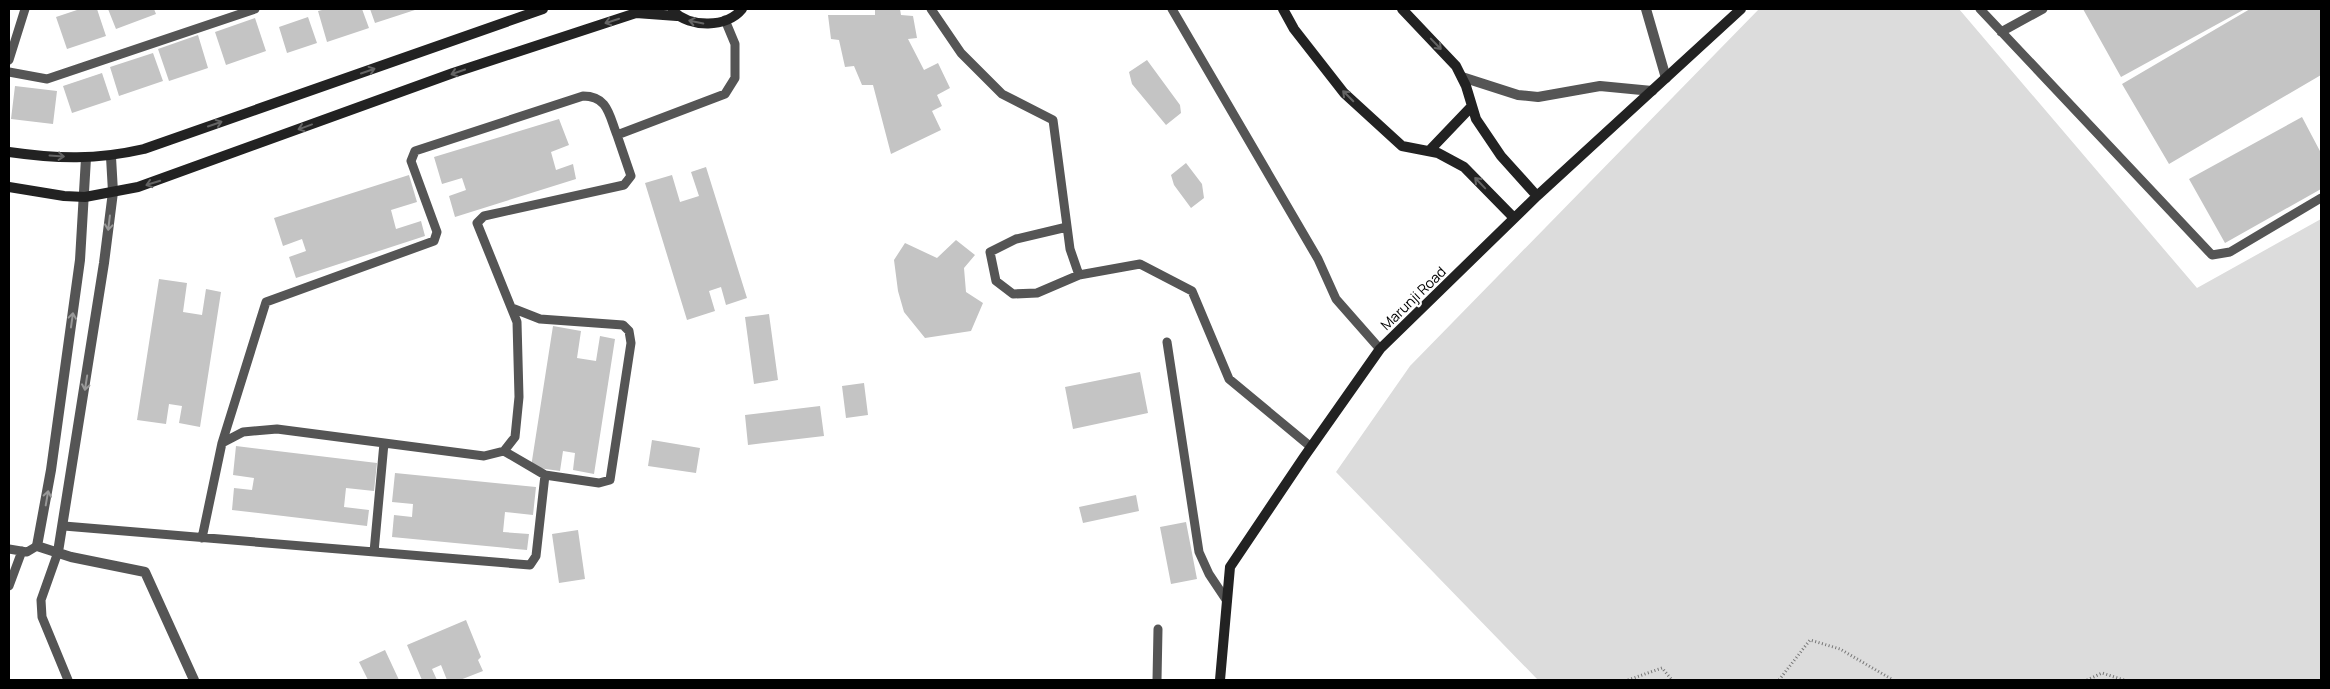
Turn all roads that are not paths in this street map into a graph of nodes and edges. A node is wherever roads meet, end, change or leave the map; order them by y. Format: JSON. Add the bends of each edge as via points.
{"nodes":[{"id":1,"x":25,"y":9,"type":"edge"},
{"id":2,"x":255,"y":9,"type":"edge"},
{"id":3,"x":543,"y":9,"type":"edge"},
{"id":4,"x":742,"y":9,"type":"edge"},
{"id":5,"x":931,"y":9,"type":"edge"},
{"id":6,"x":1172,"y":9,"type":"edge"},
{"id":7,"x":1283,"y":9,"type":"edge"},
{"id":8,"x":1402,"y":9,"type":"edge"},
{"id":9,"x":1646,"y":9,"type":"edge"},
{"id":10,"x":1741,"y":9,"type":"edge"},
{"id":11,"x":1980,"y":9,"type":"edge"},
{"id":12,"x":2043,"y":9,"type":"edge"},
{"id":13,"x":674,"y":12,"type":"edge"},
{"id":14,"x":725,"y":20,"type":"junction"},
{"id":15,"x":2001,"y":32,"type":"junction"},
{"id":16,"x":9,"y":60,"type":"edge"},
{"id":17,"x":9,"y":72,"type":"edge"},
{"id":18,"x":1462,"y":77,"type":"junction"},
{"id":19,"x":1666,"y":78,"type":"junction"},
{"id":20,"x":1652,"y":91,"type":"junction"},
{"id":21,"x":1472,"y":106,"type":"junction"},
{"id":22,"x":617,"y":135,"type":"junction"},
{"id":23,"x":1429,"y":151,"type":"junction"},
{"id":24,"x":9,"y":152,"type":"edge"},
{"id":25,"x":111,"y":156,"type":"junction"},
{"id":26,"x":86,"y":158,"type":"junction"},
{"id":27,"x":9,"y":187,"type":"edge"},
{"id":28,"x":113,"y":192,"type":"junction"},
{"id":29,"x":1537,"y":196,"type":"junction"},
{"id":30,"x":85,"y":197,"type":"junction"},
{"id":31,"x":2321,"y":198,"type":"edge"},
{"id":32,"x":1514,"y":218,"type":"junction"},
{"id":33,"x":1067,"y":226,"type":"junction"},
{"id":34,"x":1079,"y":275,"type":"junction"},
{"id":35,"x":512,"y":308,"type":"junction"},
{"id":36,"x":1167,"y":342,"type":"dead end"},
{"id":37,"x":1380,"y":349,"type":"junction"},
{"id":38,"x":222,"y":443,"type":"junction"},
{"id":39,"x":384,"y":443,"type":"junction"},
{"id":40,"x":1311,"y":447,"type":"junction"},
{"id":41,"x":504,"y":451,"type":"junction"},
{"id":42,"x":545,"y":475,"type":"junction"},
{"id":43,"x":64,"y":526,"type":"junction"},
{"id":44,"x":202,"y":538,"type":"junction"},
{"id":45,"x":37,"y":546,"type":"junction"},
{"id":46,"x":9,"y":549,"type":"edge"},
{"id":47,"x":22,"y":551,"type":"junction"},
{"id":48,"x":58,"y":552,"type":"junction"},
{"id":49,"x":374,"y":552,"type":"junction"},
{"id":50,"x":9,"y":584,"type":"edge"},
{"id":51,"x":1227,"y":601,"type":"junction"},
{"id":52,"x":1158,"y":629,"type":"dead end"},
{"id":53,"x":68,"y":680,"type":"edge"},
{"id":54,"x":194,"y":680,"type":"edge"},
{"id":55,"x":1157,"y":680,"type":"edge"},
{"id":56,"x":1220,"y":680,"type":"edge"}],
"edges":[{"from":1,"to":16,"type":"lane"},
{"from":2,"to":17,"type":"lane","via":[[47,79]]},
{"from":25,"to":3,"type":"street","one_way":true,"via":[[144,149]]},
{"from":4,"to":14,"type":"street"},
{"from":5,"to":33,"type":"lane","via":[[960,53],[1002,94],[1053,120]]},
{"from":6,"to":37,"type":"lane","via":[[1318,259],[1336,298]]},
{"from":23,"to":7,"type":"street","one_way":true,"via":[[1402,146],[1344,93],[1294,29]]},
{"from":8,"to":18,"type":"street","one_way":true,"via":[[1456,66]]},
{"from":9,"to":19,"type":"street"},
{"from":10,"to":19,"type":"street","name":"Marunji Road"},
{"from":11,"to":15,"type":"lane"},
{"from":12,"to":15,"type":"lane"},
{"from":14,"to":13,"type":"street","one_way":true,"via":[[698,24]]},
{"from":13,"to":28,"type":"street","one_way":true,"via":[[636,13],[453,74],[162,180]]},
{"from":14,"to":22,"type":"lane","via":[[735,44],[736,78],[725,94]]},
{"from":15,"to":31,"type":"lane","via":[[2212,255],[2230,252]]},
{"from":18,"to":20,"type":"street","via":[[1518,95],[1538,97],[1600,86]]},
{"from":18,"to":21,"type":"street"},
{"from":19,"to":20,"type":"street","name":"Marunji Road"},
{"from":20,"to":29,"type":"street","name":"Marunji Road"},
{"from":21,"to":23,"type":"street"},
{"from":21,"to":29,"type":"street","via":[[1476,119],[1501,156]]},
{"from":22,"to":35,"type":"lane","via":[[631,176],[624,185],[484,216],[477,223]]},
{"from":22,"to":38,"type":"lane","via":[[603,102],[594,96],[583,96],[415,151],[411,161],[437,232],[434,241],[266,302]]},
{"from":32,"to":23,"type":"street","one_way":true,"via":[[1464,167],[1438,152]]},
{"from":24,"to":26,"type":"street","one_way":true},
{"from":25,"to":26,"type":"street"},
{"from":25,"to":28,"type":"street"},
{"from":26,"to":30,"type":"street"},
{"from":27,"to":30,"type":"street"},
{"from":28,"to":30,"type":"street"},
{"from":28,"to":43,"type":"street","one_way":true},
{"from":29,"to":32,"type":"street","name":"Marunji Road"},
{"from":45,"to":30,"type":"street","one_way":true,"via":[[53,460],[80,260]]},
{"from":32,"to":37,"type":"street","name":"Marunji Road"},
{"from":33,"to":34,"type":"lane","via":[[1070,249]]},
{"from":33,"to":34,"type":"lane","via":[[1016,239],[990,252],[996,281],[1014,294],[1037,292]]},
{"from":34,"to":40,"type":"lane","via":[[1140,264],[1192,291],[1229,379]]},
{"from":35,"to":41,"type":"lane","via":[[517,322],[519,397],[515,436]]},
{"from":35,"to":42,"type":"lane","via":[[540,319],[623,325],[629,331],[631,343],[610,480],[599,483]]},
{"from":36,"to":51,"type":"lane","via":[[1199,552]]},
{"from":37,"to":40,"type":"street","name":"Marunji Road"},
{"from":38,"to":39,"type":"lane","via":[[243,432],[277,429]]},
{"from":38,"to":44,"type":"lane"},
{"from":39,"to":41,"type":"lane","via":[[484,456]]},
{"from":39,"to":49,"type":"lane"},
{"from":40,"to":51,"type":"street","name":"Marunji Road","via":[[1230,567]]},
{"from":41,"to":42,"type":"lane"},
{"from":42,"to":49,"type":"lane","via":[[536,556],[530,566]]},
{"from":43,"to":44,"type":"lane"},
{"from":43,"to":48,"type":"street"},
{"from":44,"to":49,"type":"lane"},
{"from":45,"to":47,"type":"lane","via":[[27,552]]},
{"from":45,"to":48,"type":"street"},
{"from":46,"to":47,"type":"lane"},
{"from":47,"to":50,"type":"lane"},
{"from":48,"to":53,"type":"lane","via":[[41,600],[42,617]]},
{"from":48,"to":54,"type":"street","via":[[145,572]]},
{"from":51,"to":56,"type":"street","name":"Marunji Road"},
{"from":52,"to":55,"type":"lane"}]}
